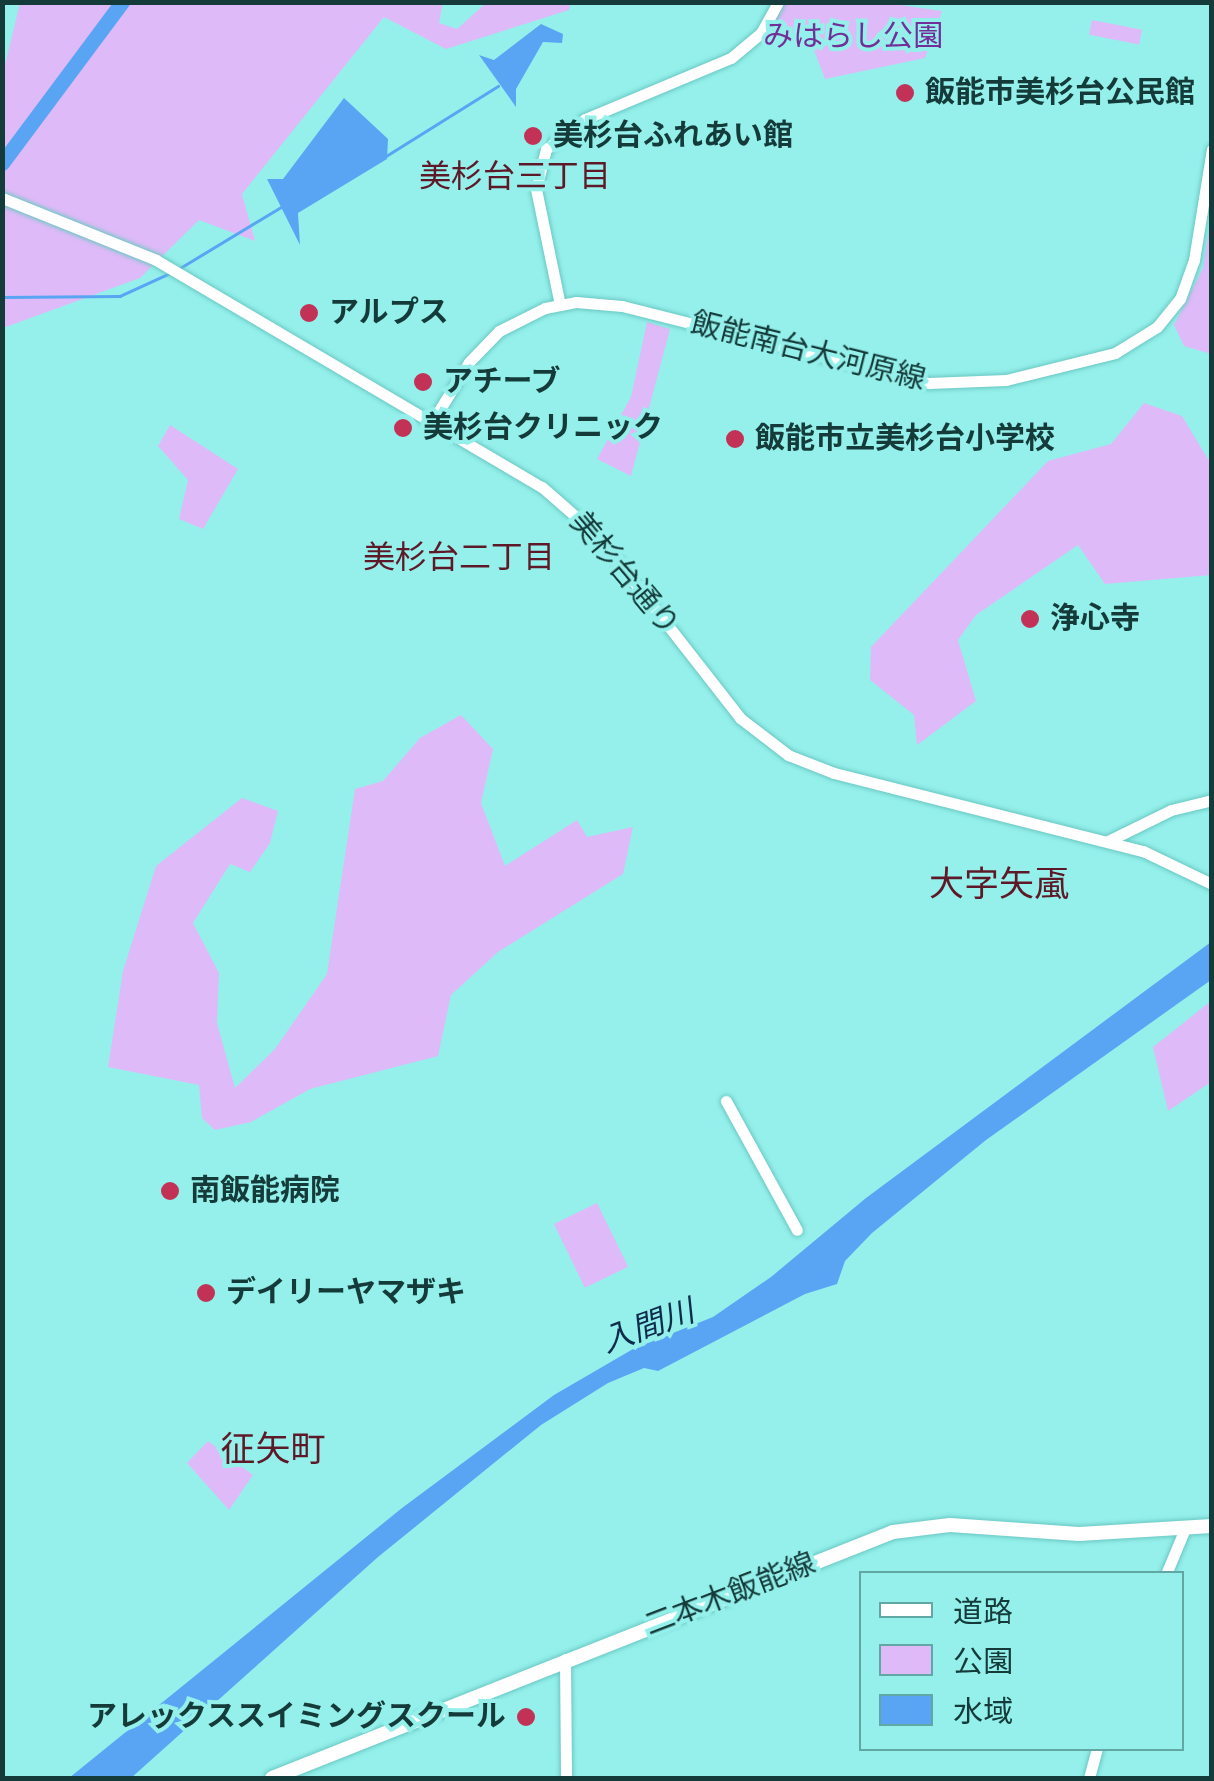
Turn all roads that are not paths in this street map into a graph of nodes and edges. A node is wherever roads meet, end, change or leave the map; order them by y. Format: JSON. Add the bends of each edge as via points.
{"nodes":[{"id":1,"x":778,"y":2,"type":"edge"},
{"id":2,"x":1212,"y":148,"type":"edge"},
{"id":3,"x":1210,"y":165,"type":"edge"},
{"id":4,"x":2,"y":198,"type":"edge"},
{"id":5,"x":560,"y":305,"type":"junction"},
{"id":6,"x":432,"y":422,"type":"junction"},
{"id":7,"x":1212,"y":800,"type":"edge"},
{"id":8,"x":1108,"y":841,"type":"junction"},
{"id":9,"x":1212,"y":884,"type":"edge"},
{"id":10,"x":1203,"y":896,"type":"dead end"},
{"id":11,"x":726,"y":1101,"type":"dead end"},
{"id":12,"x":797,"y":1230,"type":"dead end"},
{"id":13,"x":1212,"y":1526,"type":"edge"},
{"id":14,"x":1184,"y":1531,"type":"junction"},
{"id":15,"x":1167,"y":1571,"type":"edge"},
{"id":16,"x":565,"y":1659,"type":"junction"},
{"id":17,"x":1096,"y":1751,"type":"edge"},
{"id":18,"x":272,"y":1778,"type":"edge"},
{"id":19,"x":566,"y":1778,"type":"edge"},
{"id":20,"x":1089,"y":1778,"type":"edge"}],
"edges":[{"from":1,"to":5,"type":"street","via":[[761,33],[731,58],[585,119],[546,149],[536,189]]},
{"from":2,"to":3,"type":"street","name":"飯能南台大河原線"},
{"from":3,"to":5,"type":"street","name":"飯能南台大河原線","via":[[1191,272],[1158,327],[1115,353],[1006,380],[929,383],[622,306]]},
{"from":4,"to":6,"type":"street","name":"美杉台通り","via":[[156,260]]},
{"from":5,"to":6,"type":"street","name":"飯能南台大河原線","via":[[529,314],[488,340]]},
{"from":6,"to":8,"type":"street","name":"美杉台通り","via":[[579,517],[733,710],[776,748],[834,773]]},
{"from":7,"to":8,"type":"street","via":[[1171,810]]},
{"from":8,"to":9,"type":"street","name":"美杉台通り"},
{"from":9,"to":10,"type":"street"},
{"from":11,"to":12,"type":"street"},
{"from":13,"to":14,"type":"main road","name":"二本木飯能線"},
{"from":14,"to":15,"type":"street"},
{"from":14,"to":16,"type":"main road","name":"二本木飯能線","via":[[911,1528]]},
{"from":16,"to":18,"type":"main road","name":"二本木飯能線"},
{"from":16,"to":19,"type":"street"},
{"from":17,"to":20,"type":"street"}]}
